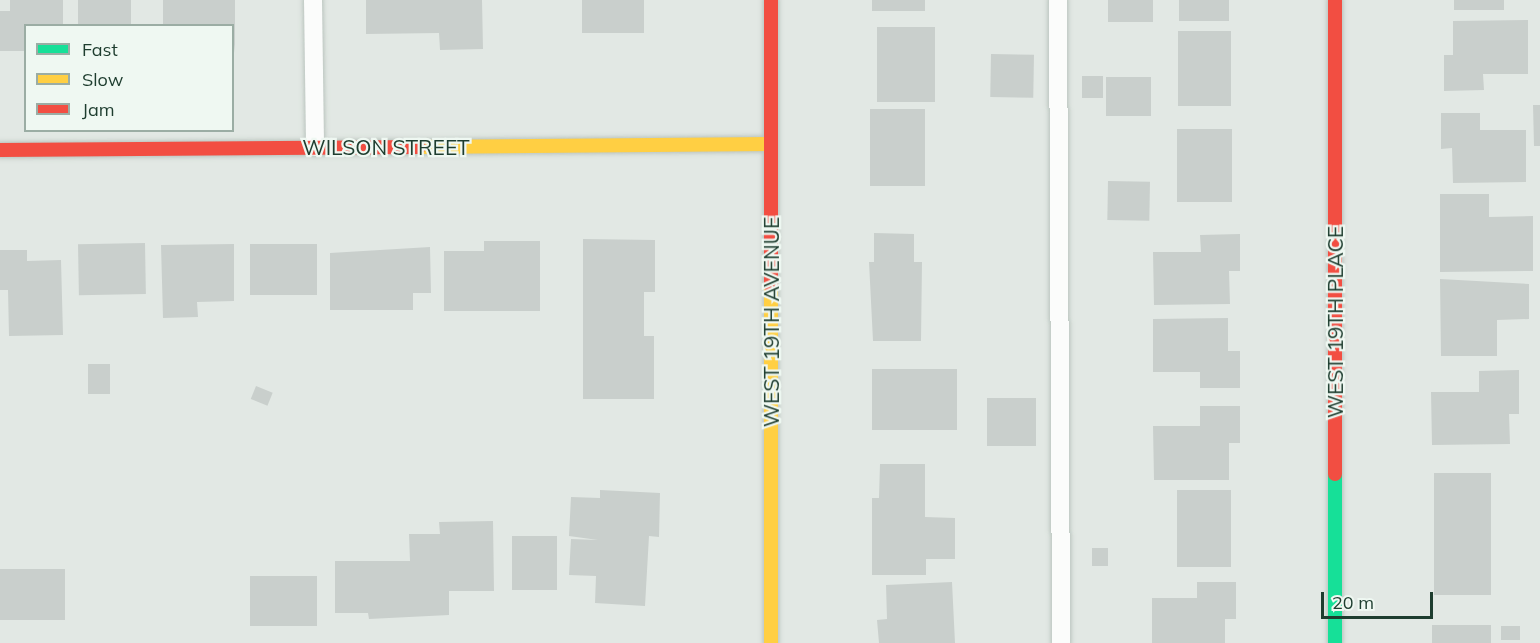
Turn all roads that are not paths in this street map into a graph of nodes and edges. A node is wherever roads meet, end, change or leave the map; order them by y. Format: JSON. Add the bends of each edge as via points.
{"nodes":[{"id":1,"x":313,"y":0,"type":"edge"},
{"id":2,"x":771,"y":0,"type":"edge"},
{"id":3,"x":1058,"y":0,"type":"edge"},
{"id":4,"x":1335,"y":0,"type":"edge"},
{"id":5,"x":771,"y":144,"type":"junction"},
{"id":6,"x":315,"y":147,"type":"junction"},
{"id":7,"x":0,"y":150,"type":"edge"},
{"id":8,"x":771,"y":643,"type":"edge"},
{"id":9,"x":1061,"y":643,"type":"edge"},
{"id":10,"x":1335,"y":643,"type":"edge"}],
"edges":[{"from":1,"to":6,"type":"lane"},
{"from":2,"to":5,"type":"street","name":"WEST 19TH AVENUE"},
{"from":3,"to":9,"type":"lane"},
{"from":4,"to":10,"type":"street","name":"WEST 19TH PLACE"},
{"from":5,"to":6,"type":"street","name":"WILSON STREET"},
{"from":5,"to":8,"type":"street","name":"WEST 19TH AVENUE"},
{"from":6,"to":7,"type":"street","name":"WILSON STREET"}]}
